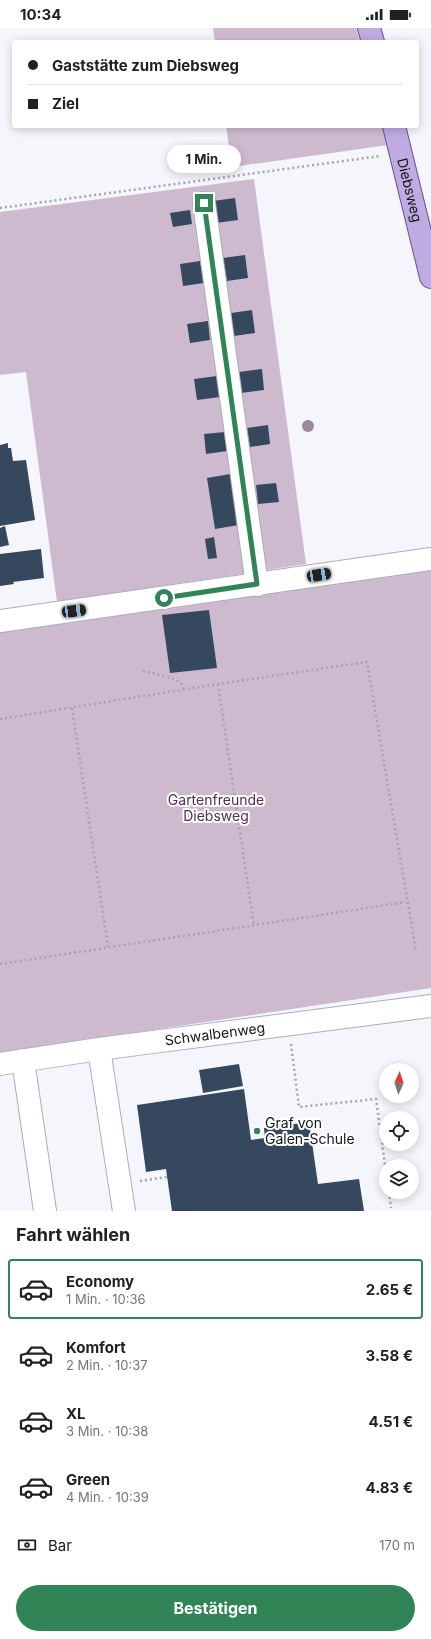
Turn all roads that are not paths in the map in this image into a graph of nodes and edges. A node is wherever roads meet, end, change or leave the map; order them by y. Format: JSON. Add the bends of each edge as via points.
{"nodes":[{"id":1,"x":369,"y":28,"type":"edge"},
{"id":2,"x":372,"y":40,"type":"edge"},
{"id":3,"x":394,"y":128,"type":"edge"},
{"id":4,"x":204,"y":203,"type":"dead end"},
{"id":5,"x":431,"y":277,"type":"edge"},
{"id":6,"x":431,"y":559,"type":"edge"},
{"id":7,"x":257,"y":584,"type":"junction"},
{"id":8,"x":0,"y":621,"type":"edge"},
{"id":9,"x":431,"y":1006,"type":"edge"},
{"id":10,"x":99,"y":1049,"type":"junction"},
{"id":11,"x":23,"y":1060,"type":"junction"},
{"id":12,"x":0,"y":1064,"type":"edge"},
{"id":13,"x":45,"y":1211,"type":"edge"},
{"id":14,"x":124,"y":1211,"type":"edge"}],
"edges":[{"from":1,"to":2,"type":"main road"},
{"from":3,"to":5,"type":"main road","name":"Diebsweg"},
{"from":4,"to":7,"type":"street"},
{"from":6,"to":7,"type":"street"},
{"from":7,"to":8,"type":"street"},
{"from":9,"to":10,"type":"street","name":"Schwalbenweg"},
{"from":10,"to":11,"type":"street","name":"Schwalbenweg"},
{"from":10,"to":14,"type":"street"},
{"from":11,"to":12,"type":"street","name":"Schwalbenweg"},
{"from":11,"to":13,"type":"street"}]}
